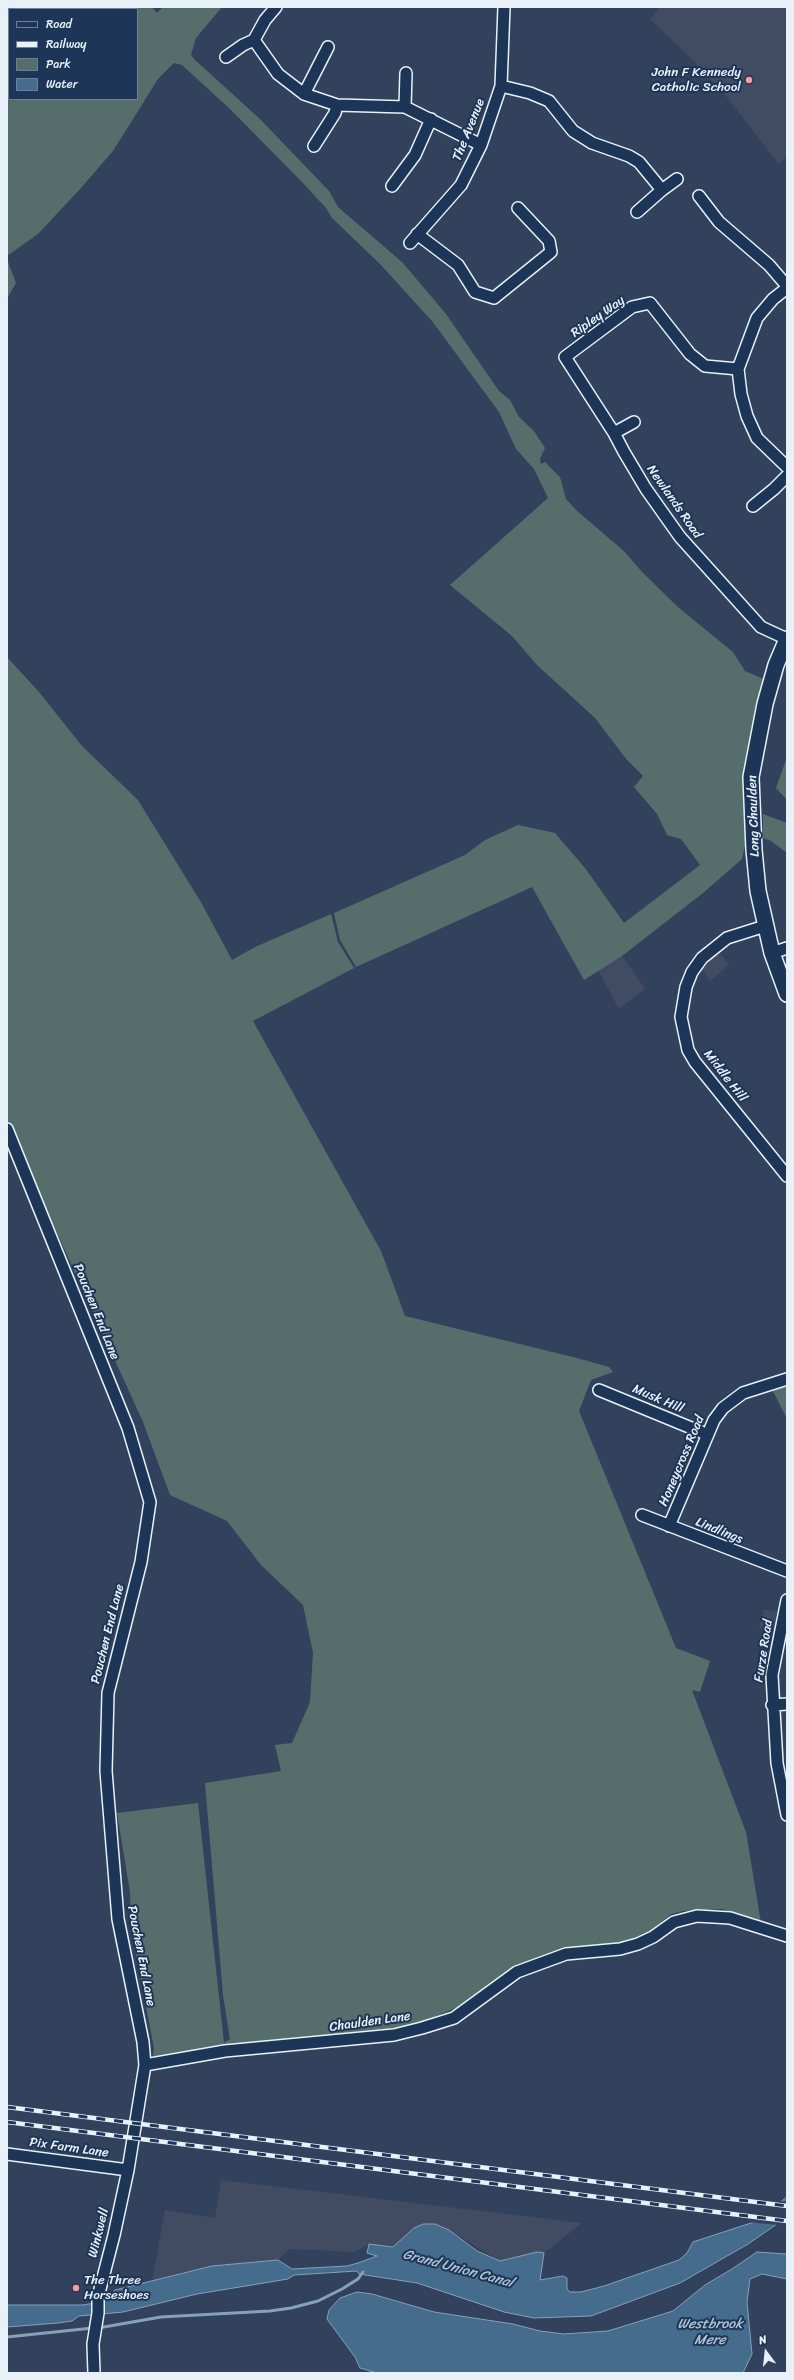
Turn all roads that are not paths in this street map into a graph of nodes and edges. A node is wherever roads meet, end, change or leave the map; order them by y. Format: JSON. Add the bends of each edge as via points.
{"nodes":[{"id":1,"x":276,"y":7,"type":"edge"},
{"id":2,"x":504,"y":7,"type":"edge"},
{"id":3,"x":254,"y":40,"type":"junction"},
{"id":4,"x":328,"y":47,"type":"dead end"},
{"id":5,"x":226,"y":58,"type":"dead end"},
{"id":6,"x":406,"y":73,"type":"dead end"},
{"id":7,"x":501,"y":86,"type":"junction"},
{"id":8,"x":304,"y":94,"type":"junction"},
{"id":9,"x":337,"y":105,"type":"junction"},
{"id":10,"x":405,"y":107,"type":"junction"},
{"id":11,"x":431,"y":119,"type":"junction"},
{"id":12,"x":481,"y":145,"type":"junction"},
{"id":13,"x":314,"y":146,"type":"dead end"},
{"id":14,"x":677,"y":179,"type":"dead end"},
{"id":15,"x":392,"y":186,"type":"dead end"},
{"id":16,"x":662,"y":190,"type":"junction"},
{"id":17,"x":699,"y":196,"type":"dead end"},
{"id":18,"x":518,"y":208,"type":"dead end"},
{"id":19,"x":637,"y":212,"type":"dead end"},
{"id":20,"x":417,"y":234,"type":"junction"},
{"id":21,"x":410,"y":243,"type":"dead end"},
{"id":22,"x":787,"y":287,"type":"edge"},
{"id":23,"x":566,"y":357,"type":"joint"},
{"id":24,"x":738,"y":369,"type":"junction"},
{"id":25,"x":634,"y":422,"type":"dead end"},
{"id":26,"x":614,"y":433,"type":"junction"},
{"id":27,"x":787,"y":467,"type":"edge"},
{"id":28,"x":787,"y":476,"type":"edge"},
{"id":29,"x":752,"y":506,"type":"dead end"},
{"id":30,"x":787,"y":639,"type":"edge"},
{"id":31,"x":765,"y":926,"type":"junction"},
{"id":32,"x":787,"y":948,"type":"edge"},
{"id":33,"x":772,"y":953,"type":"junction"},
{"id":34,"x":787,"y":994,"type":"edge"},
{"id":35,"x":7,"y":1129,"type":"edge"},
{"id":36,"x":787,"y":1176,"type":"edge"},
{"id":37,"x":787,"y":1379,"type":"edge"},
{"id":38,"x":599,"y":1390,"type":"dead end"},
{"id":39,"x":706,"y":1434,"type":"junction"},
{"id":40,"x":642,"y":1516,"type":"dead end"},
{"id":41,"x":669,"y":1526,"type":"junction"},
{"id":42,"x":787,"y":1571,"type":"edge"},
{"id":43,"x":787,"y":1600,"type":"edge"},
{"id":44,"x":787,"y":1704,"type":"edge"},
{"id":45,"x":772,"y":1705,"type":"junction"},
{"id":46,"x":782,"y":1762,"type":"edge"},
{"id":47,"x":787,"y":1815,"type":"edge"},
{"id":48,"x":787,"y":1936,"type":"edge"},
{"id":49,"x":144,"y":2065,"type":"junction"},
{"id":50,"x":7,"y":2154,"type":"edge"},
{"id":51,"x":128,"y":2170,"type":"junction"},
{"id":52,"x":94,"y":2373,"type":"edge"}],
"edges":[{"from":1,"to":3,"type":"street","via":[[264,20]]},
{"from":2,"to":7,"type":"street","name":"The Avenue"},
{"from":3,"to":5,"type":"street"},
{"from":3,"to":8,"type":"street","via":[[278,74]]},
{"from":4,"to":8,"type":"street"},
{"from":6,"to":10,"type":"street"},
{"from":7,"to":12,"type":"street","name":"The Avenue"},
{"from":7,"to":16,"type":"street","via":[[549,101],[573,131],[592,143],[639,162]]},
{"from":8,"to":9,"type":"street"},
{"from":9,"to":10,"type":"street"},
{"from":9,"to":13,"type":"street"},
{"from":10,"to":11,"type":"street"},
{"from":11,"to":12,"type":"street"},
{"from":11,"to":15,"type":"street","via":[[416,155]]},
{"from":12,"to":20,"type":"street","name":"The Avenue","via":[[461,185]]},
{"from":14,"to":16,"type":"street"},
{"from":16,"to":19,"type":"street"},
{"from":17,"to":22,"type":"street","via":[[719,222],[769,266]]},
{"from":18,"to":20,"type":"street","via":[[549,241],[552,252],[494,298],[475,292],[458,265]]},
{"from":20,"to":21,"type":"street","name":"The Avenue"},
{"from":22,"to":24,"type":"street","via":[[756,318]]},
{"from":23,"to":24,"type":"street","name":"Ripley Way","via":[[632,307],[650,303],[690,354],[705,366]]},
{"from":23,"to":26,"type":"street","name":"Newlands Road"},
{"from":24,"to":27,"type":"street","via":[[745,409],[757,438]]},
{"from":25,"to":26,"type":"street"},
{"from":26,"to":30,"type":"street","name":"Newlands Road","via":[[627,458],[680,538],[761,627]]},
{"from":28,"to":29,"type":"street"},
{"from":30,"to":31,"type":"street","name":"Long Chaulden","via":[[776,665],[765,704],[751,777],[754,850]]},
{"from":31,"to":33,"type":"street","name":"Long Chaulden"},
{"from":31,"to":36,"type":"street","name":"Middle Hill","via":[[727,938],[702,958],[686,987],[681,1017],[688,1050],[695,1062]]},
{"from":32,"to":33,"type":"street"},
{"from":33,"to":34,"type":"street","name":"Long Chaulden"},
{"from":35,"to":49,"type":"street","name":"Pouchen End Lane","via":[[128,1428],[150,1502],[141,1562],[108,1693],[106,1771],[118,1919],[144,2042]]},
{"from":37,"to":39,"type":"street","name":"Honeycross Road","via":[[754,1388],[732,1400],[714,1420]]},
{"from":38,"to":39,"type":"street","name":"Musk Hill"},
{"from":39,"to":41,"type":"street","name":"Honeycross Road"},
{"from":40,"to":41,"type":"street","name":"Lindlings"},
{"from":41,"to":42,"type":"street","name":"Lindlings"},
{"from":43,"to":45,"type":"street","name":"Furze Road","via":[[772,1675]]},
{"from":44,"to":45,"type":"street"},
{"from":45,"to":46,"type":"street","name":"Furze Road"},
{"from":46,"to":47,"type":"street","name":"Furze Road"},
{"from":48,"to":49,"type":"street","name":"Chaulden Lane","via":[[730,1918],[697,1916],[674,1922],[638,1944],[620,1949],[566,1954],[517,1972],[454,2018],[422,2028],[394,2035],[226,2051]]},
{"from":49,"to":51,"type":"street","name":"Pouchen End Lane"},
{"from":50,"to":51,"type":"street","name":"Pix Farm Lane"},
{"from":51,"to":52,"type":"street","name":"Winkwell","via":[[98,2297],[94,2334]]}]}
